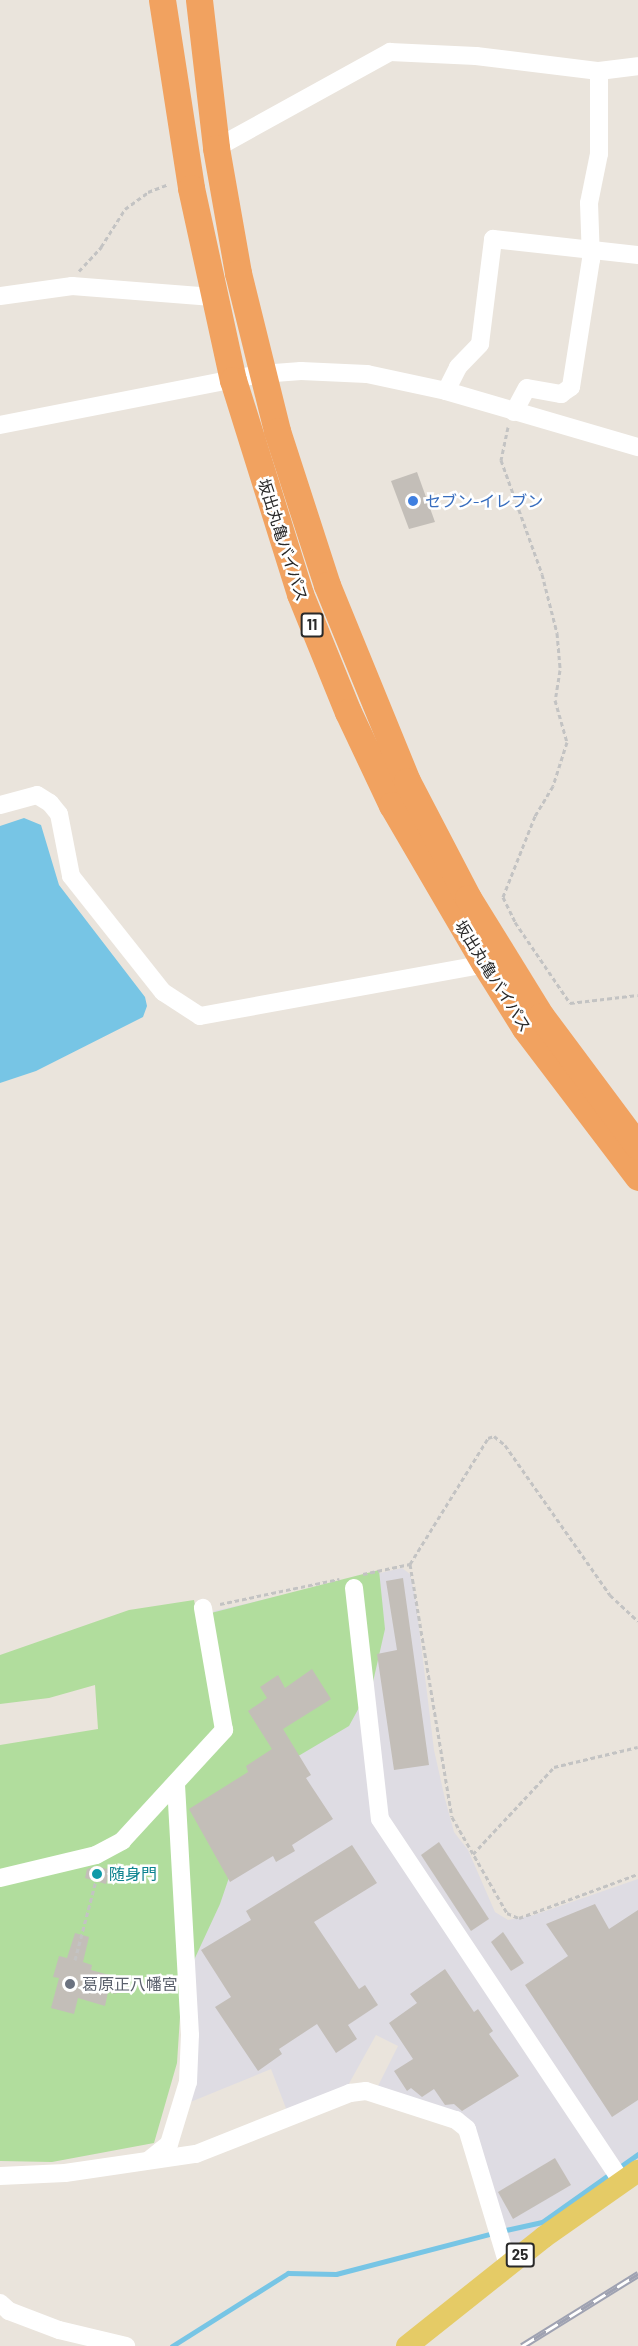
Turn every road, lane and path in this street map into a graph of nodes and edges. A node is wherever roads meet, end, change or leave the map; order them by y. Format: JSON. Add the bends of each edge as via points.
{"nodes":[{"id":1,"x":162,"y":0,"type":"edge"},
{"id":2,"x":199,"y":0,"type":"edge"},
{"id":3,"x":638,"y":66,"type":"edge"},
{"id":4,"x":599,"y":71,"type":"junction"},
{"id":5,"x":216,"y":148,"type":"junction"},
{"id":6,"x":174,"y":183,"type":"dead end"},
{"id":7,"x":590,"y":250,"type":"junction"},
{"id":8,"x":638,"y":255,"type":"edge"},
{"id":9,"x":72,"y":286,"type":"junction"},
{"id":10,"x":0,"y":296,"type":"edge"},
{"id":11,"x":213,"y":297,"type":"junction"},
{"id":12,"x":261,"y":374,"type":"junction"},
{"id":13,"x":233,"y":380,"type":"junction"},
{"id":14,"x":446,"y":391,"type":"junction"},
{"id":15,"x":514,"y":412,"type":"junction"},
{"id":16,"x":0,"y":425,"type":"edge"},
{"id":17,"x":638,"y":447,"type":"edge"},
{"id":18,"x":0,"y":805,"type":"edge"},
{"id":19,"x":515,"y":922,"type":"junction"},
{"id":20,"x":493,"y":937,"type":"junction"},
{"id":21,"x":485,"y":964,"type":"junction"},
{"id":22,"x":638,"y":995,"type":"edge"},
{"id":23,"x":525,"y":1028,"type":"junction"},
{"id":24,"x":597,"y":1093,"type":"junction"},
{"id":25,"x":638,"y":1135,"type":"edge"},
{"id":26,"x":638,"y":1146,"type":"edge"},
{"id":27,"x":638,"y":1177,"type":"edge"},
{"id":28,"x":638,"y":1201,"type":"edge"},
{"id":29,"x":410,"y":1564,"type":"junction"},
{"id":30,"x":353,"y":1580,"type":"junction"},
{"id":31,"x":203,"y":1608,"type":"joint"},
{"id":32,"x":638,"y":1622,"type":"edge"},
{"id":33,"x":638,"y":1747,"type":"edge"},
{"id":34,"x":176,"y":1784,"type":"junction"},
{"id":35,"x":103,"y":1851,"type":"junction"},
{"id":36,"x":473,"y":1854,"type":"junction"},
{"id":37,"x":638,"y":1874,"type":"edge"},
{"id":38,"x":0,"y":1878,"type":"edge"},
{"id":39,"x":75,"y":1960,"type":"dead end"},
{"id":40,"x":147,"y":2161,"type":"junction"},
{"id":41,"x":622,"y":2173,"type":"edge"},
{"id":42,"x":0,"y":2176,"type":"edge"},
{"id":43,"x":507,"y":2265,"type":"junction"},
{"id":44,"x":0,"y":2303,"type":"edge"},
{"id":45,"x":126,"y":2346,"type":"edge"},
{"id":46,"x":407,"y":2346,"type":"edge"}],
"edges":[{"from":1,"to":11,"type":"highway","name":"坂出丸亀バイパス","number":"11","via":[[191,188]]},
{"from":2,"to":5,"type":"highway","name":"坂出丸亀バイパス","number":"11"},
{"from":3,"to":4,"type":"street"},
{"from":4,"to":5,"type":"street","via":[[452,54],[390,52]]},
{"from":4,"to":7,"type":"street","via":[[599,154],[589,203]]},
{"from":5,"to":12,"type":"highway","name":"坂出丸亀バイパス","number":"11"},
{"from":6,"to":9,"type":"path","via":[[148,192],[125,209],[101,248],[80,268]]},
{"from":7,"to":8,"type":"street"},
{"from":7,"to":14,"type":"street","via":[[493,239],[480,344],[459,367]]},
{"from":7,"to":15,"type":"street","via":[[571,387],[561,394],[527,388]]},
{"from":9,"to":10,"type":"street"},
{"from":9,"to":11,"type":"street"},
{"from":11,"to":13,"type":"highway","name":"坂出丸亀バイパス","number":"11"},
{"from":12,"to":13,"type":"street"},
{"from":12,"to":14,"type":"street","via":[[367,374]]},
{"from":12,"to":20,"type":"highway","name":"坂出丸亀バイパス","number":"11","via":[[304,519],[373,702],[407,781]]},
{"from":13,"to":16,"type":"street"},
{"from":13,"to":21,"type":"highway","name":"坂出丸亀バイパス","number":"11","via":[[300,594],[348,712],[392,805]]},
{"from":14,"to":15,"type":"street"},
{"from":15,"to":17,"type":"street"},
{"from":15,"to":19,"type":"path","via":[[501,460],[542,574],[557,633],[560,670],[555,700],[567,742],[553,786],[535,816],[503,897]]},
{"from":18,"to":21,"type":"street","via":[[37,795],[50,803],[58,814],[71,876],[163,992],[200,1016]]},
{"from":19,"to":20,"type":"path"},
{"from":19,"to":22,"type":"path","via":[[570,1003]]},
{"from":20,"to":24,"type":"highway","name":"坂出丸亀バイパス","number":"11","via":[[541,1016]]},
{"from":21,"to":23,"type":"highway","name":"坂出丸亀バイパス","number":"11"},
{"from":23,"to":27,"type":"highway","name":"坂出丸亀バイパス","number":"11"},
{"from":23,"to":28,"type":"highway","via":[[559,1087]]},
{"from":24,"to":25,"type":"highway"},
{"from":24,"to":26,"type":"highway","name":"坂出丸亀バイパス","number":"11"},
{"from":29,"to":30,"type":"path"},
{"from":29,"to":32,"type":"path","via":[[488,1438],[494,1436],[505,1445],[610,1595]]},
{"from":29,"to":36,"type":"path","via":[[418,1593],[450,1807]]},
{"from":30,"to":31,"type":"path"},
{"from":30,"to":41,"type":"street","via":[[380,1819]]},
{"from":31,"to":34,"type":"street","via":[[224,1730]]},
{"from":33,"to":36,"type":"path","via":[[554,1767]]},
{"from":34,"to":35,"type":"street","via":[[122,1840]]},
{"from":34,"to":40,"type":"street","via":[[190,2035],[188,2082],[169,2144]]},
{"from":35,"to":38,"type":"street"},
{"from":35,"to":39,"type":"path"},
{"from":36,"to":37,"type":"path","via":[[507,1913],[519,1918]]},
{"from":40,"to":42,"type":"street"},
{"from":40,"to":43,"type":"street","via":[[196,2154],[350,2093],[366,2091],[399,2100],[456,2120],[467,2129]]},
{"from":41,"to":43,"type":"main road","number":"25"},
{"from":43,"to":46,"type":"main road","number":"25"},
{"from":44,"to":45,"type":"street","via":[[9,2311],[59,2330]]}]}
